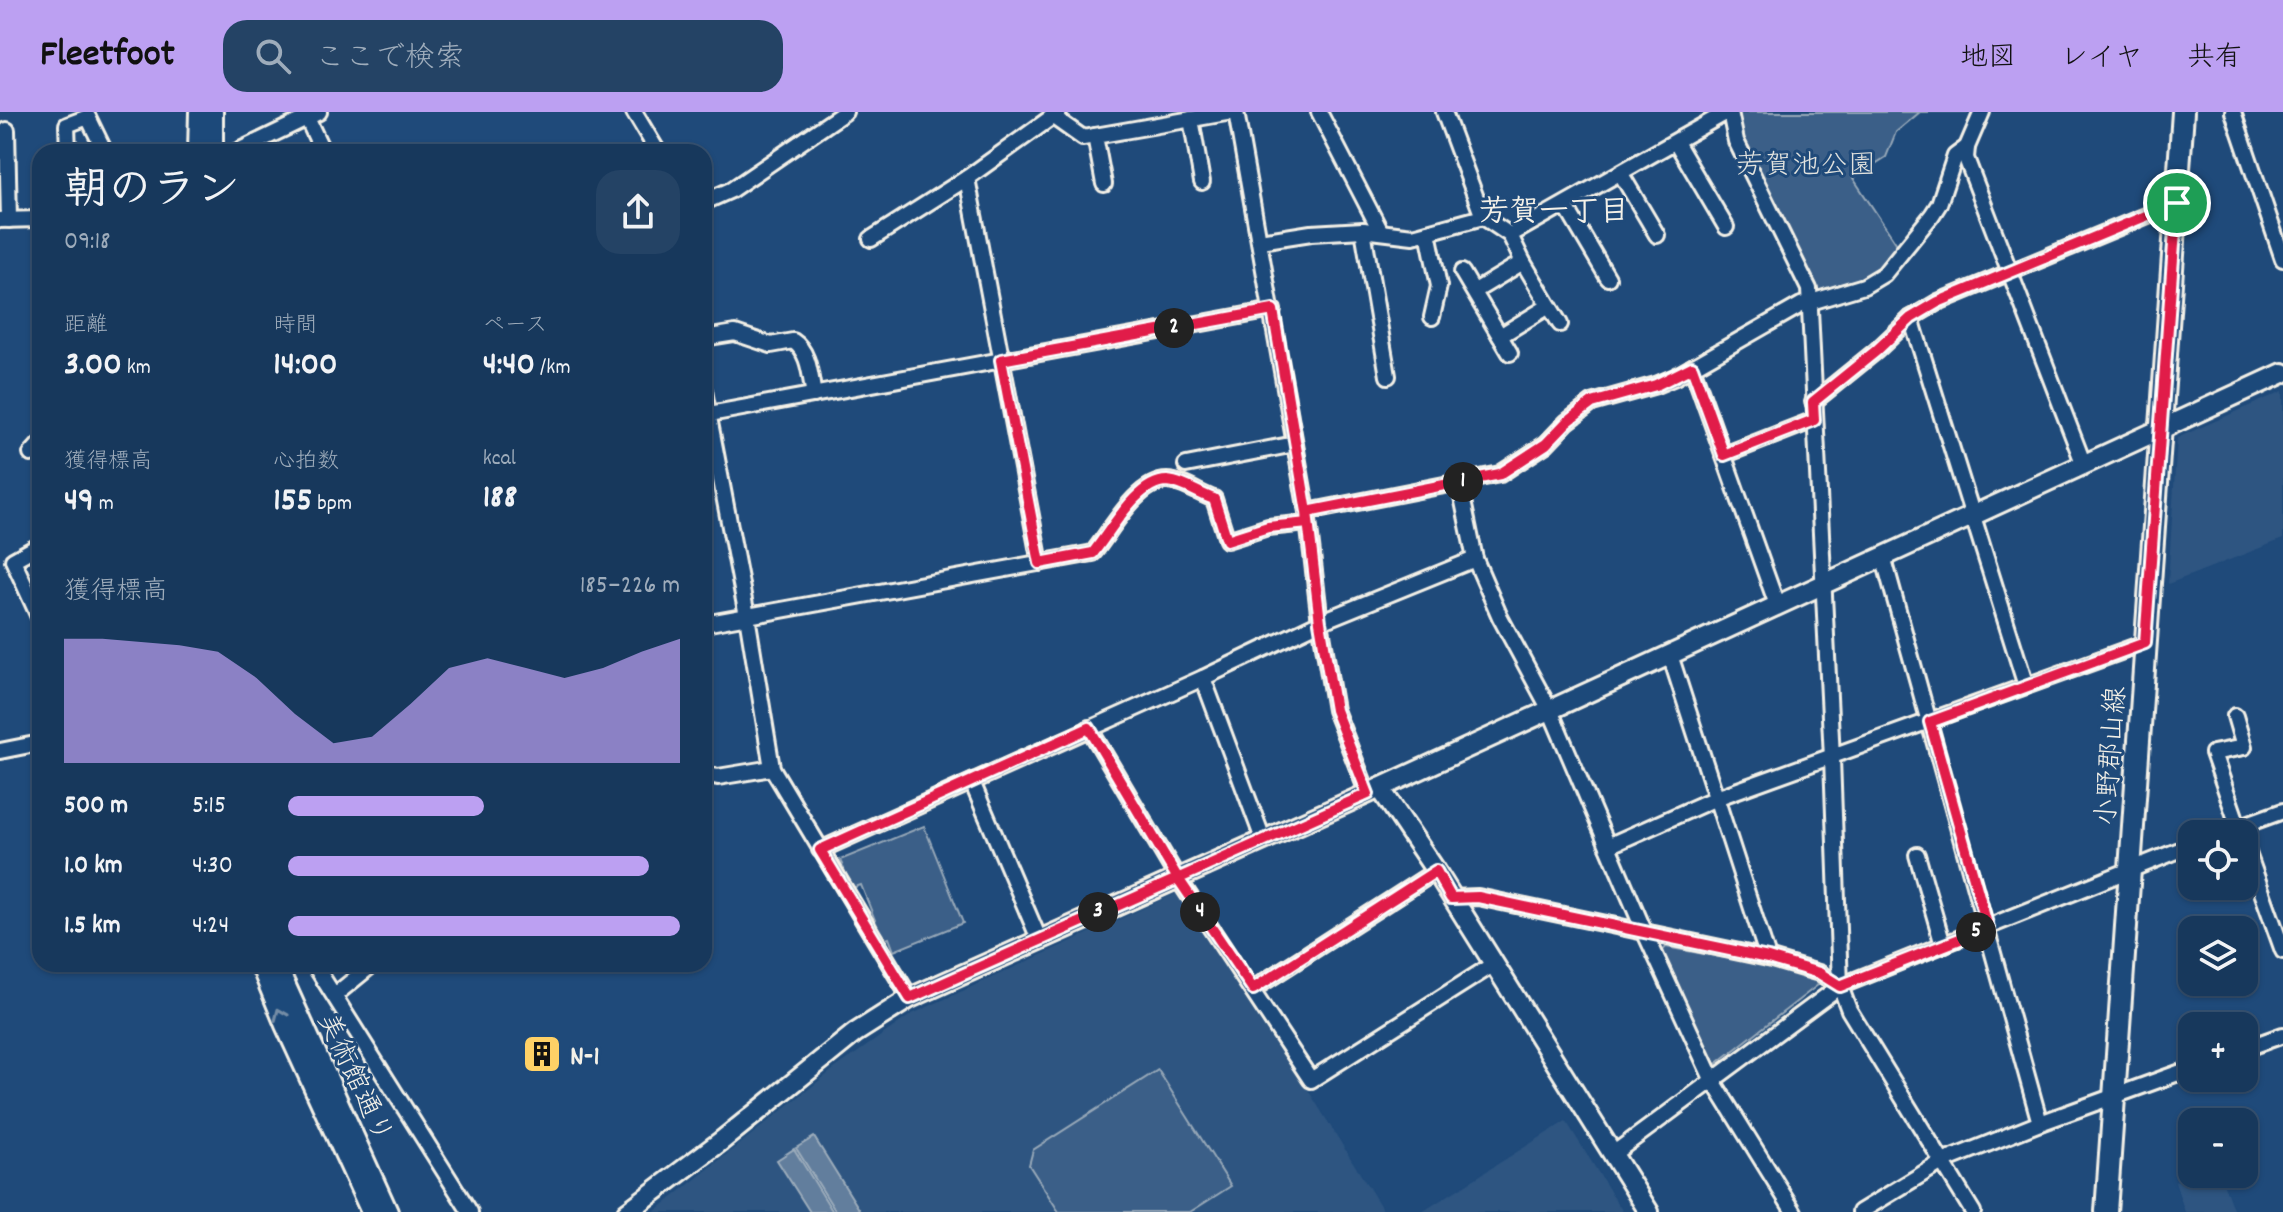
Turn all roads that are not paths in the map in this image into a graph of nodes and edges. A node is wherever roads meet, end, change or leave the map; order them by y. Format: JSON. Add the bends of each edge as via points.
{"nodes":[{"id":1,"x":199,"y":112,"type":"edge"},
{"id":2,"x":213,"y":112,"type":"edge"},
{"id":3,"x":634,"y":112,"type":"edge"},
{"id":4,"x":845,"y":112,"type":"edge"},
{"id":5,"x":1234,"y":112,"type":"edge"},
{"id":6,"x":1319,"y":112,"type":"edge"},
{"id":7,"x":1444,"y":112,"type":"edge"},
{"id":8,"x":1728,"y":112,"type":"edge"},
{"id":9,"x":1982,"y":112,"type":"edge"},
{"id":10,"x":2183,"y":112,"type":"edge"},
{"id":11,"x":2233,"y":112,"type":"edge"},
{"id":12,"x":1056,"y":114,"type":"edge"},
{"id":13,"x":313,"y":115,"type":"edge"},
{"id":14,"x":1191,"y":119,"type":"junction"},
{"id":15,"x":7,"y":130,"type":"dead end"},
{"id":16,"x":1095,"y":136,"type":"junction"},
{"id":17,"x":1676,"y":142,"type":"junction"},
{"id":18,"x":68,"y":144,"type":"edge"},
{"id":19,"x":101,"y":144,"type":"edge"},
{"id":20,"x":198,"y":144,"type":"edge"},
{"id":21,"x":213,"y":144,"type":"edge"},
{"id":22,"x":253,"y":144,"type":"edge"},
{"id":23,"x":321,"y":144,"type":"edge"},
{"id":24,"x":653,"y":144,"type":"edge"},
{"id":25,"x":1967,"y":147,"type":"junction"},
{"id":26,"x":1621,"y":174,"type":"junction"},
{"id":27,"x":967,"y":178,"type":"junction"},
{"id":28,"x":1202,"y":182,"type":"dead end"},
{"id":29,"x":1104,"y":184,"type":"dead end"},
{"id":30,"x":712,"y":198,"type":"edge"},
{"id":31,"x":2177,"y":203,"type":"junction"},
{"id":32,"x":1565,"y":205,"type":"junction"},
{"id":33,"x":1483,"y":217,"type":"junction"},
{"id":34,"x":32,"y":219,"type":"edge"},
{"id":35,"x":5,"y":220,"type":"edge"},
{"id":36,"x":1726,"y":227,"type":"dead end"},
{"id":37,"x":1363,"y":230,"type":"junction"},
{"id":38,"x":1381,"y":232,"type":"junction"},
{"id":39,"x":1428,"y":232,"type":"junction"},
{"id":40,"x":1510,"y":235,"type":"junction"},
{"id":41,"x":1657,"y":235,"type":"dead end"},
{"id":42,"x":871,"y":239,"type":"dead end"},
{"id":43,"x":1260,"y":241,"type":"junction"},
{"id":44,"x":2283,"y":259,"type":"edge"},
{"id":45,"x":1523,"y":262,"type":"junction"},
{"id":46,"x":1462,"y":272,"type":"dead end"},
{"id":47,"x":2009,"y":273,"type":"junction"},
{"id":48,"x":1608,"y":278,"type":"dead end"},
{"id":49,"x":1475,"y":291,"type":"junction"},
{"id":50,"x":1809,"y":303,"type":"junction"},
{"id":51,"x":1549,"y":306,"type":"junction"},
{"id":52,"x":1273,"y":310,"type":"junction"},
{"id":53,"x":1432,"y":317,"type":"dead end"},
{"id":54,"x":1911,"y":318,"type":"junction"},
{"id":55,"x":1560,"y":324,"type":"dead end"},
{"id":56,"x":1500,"y":336,"type":"junction"},
{"id":57,"x":712,"y":337,"type":"edge"},
{"id":58,"x":1510,"y":353,"type":"dead end"},
{"id":59,"x":1001,"y":360,"type":"junction"},
{"id":60,"x":1692,"y":367,"type":"junction"},
{"id":61,"x":2283,"y":373,"type":"edge"},
{"id":62,"x":1388,"y":376,"type":"dead end"},
{"id":63,"x":814,"y":395,"type":"junction"},
{"id":64,"x":1813,"y":402,"type":"junction"},
{"id":65,"x":712,"y":414,"type":"edge"},
{"id":66,"x":1814,"y":420,"type":"junction"},
{"id":67,"x":2162,"y":428,"type":"junction"},
{"id":68,"x":712,"y":444,"type":"edge"},
{"id":69,"x":1295,"y":444,"type":"junction"},
{"id":70,"x":1724,"y":455,"type":"junction"},
{"id":71,"x":1186,"y":465,"type":"dead end"},
{"id":72,"x":2084,"y":465,"type":"junction"},
{"id":73,"x":1459,"y":482,"type":"junction"},
{"id":74,"x":1974,"y":514,"type":"junction"},
{"id":75,"x":1308,"y":518,"type":"junction"},
{"id":76,"x":32,"y":549,"type":"edge"},
{"id":77,"x":1883,"y":556,"type":"junction"},
{"id":78,"x":1475,"y":559,"type":"junction"},
{"id":79,"x":1040,"y":563,"type":"junction"},
{"id":80,"x":1822,"y":585,"type":"junction"},
{"id":81,"x":32,"y":602,"type":"edge"},
{"id":82,"x":1777,"y":605,"type":"junction"},
{"id":83,"x":747,"y":616,"type":"junction"},
{"id":84,"x":1320,"y":622,"type":"junction"},
{"id":85,"x":712,"y":623,"type":"edge"},
{"id":86,"x":2145,"y":643,"type":"junction"},
{"id":87,"x":1670,"y":655,"type":"junction"},
{"id":88,"x":1203,"y":678,"type":"junction"},
{"id":89,"x":2026,"y":686,"type":"junction"},
{"id":90,"x":1550,"y":710,"type":"junction"},
{"id":91,"x":2235,"y":716,"type":"dead end"},
{"id":92,"x":1930,"y":722,"type":"junction"},
{"id":93,"x":1089,"y":728,"type":"junction"},
{"id":94,"x":32,"y":745,"type":"edge"},
{"id":95,"x":0,"y":751,"type":"edge"},
{"id":96,"x":1832,"y":758,"type":"junction"},
{"id":97,"x":772,"y":768,"type":"junction"},
{"id":98,"x":712,"y":776,"type":"edge"},
{"id":99,"x":972,"y":782,"type":"junction"},
{"id":100,"x":1374,"y":791,"type":"junction"},
{"id":101,"x":1716,"y":798,"type":"junction"},
{"id":102,"x":2283,"y":811,"type":"edge"},
{"id":103,"x":2236,"y":820,"type":"edge"},
{"id":104,"x":2258,"y":822,"type":"edge"},
{"id":105,"x":1263,"y":839,"type":"junction"},
{"id":106,"x":1608,"y":846,"type":"junction"},
{"id":107,"x":820,"y":850,"type":"junction"},
{"id":108,"x":2178,"y":850,"type":"edge"},
{"id":109,"x":1917,"y":855,"type":"dead end"},
{"id":110,"x":2130,"y":869,"type":"junction"},
{"id":111,"x":1436,"y":871,"type":"junction"},
{"id":112,"x":1177,"y":877,"type":"junction"},
{"id":113,"x":2258,"y":881,"type":"edge"},
{"id":114,"x":1451,"y":898,"type":"junction"},
{"id":115,"x":1988,"y":928,"type":"junction"},
{"id":116,"x":1645,"y":933,"type":"junction"},
{"id":117,"x":1039,"y":939,"type":"junction"},
{"id":118,"x":1943,"y":945,"type":"junction"},
{"id":119,"x":2283,"y":951,"type":"edge"},
{"id":120,"x":1768,"y":958,"type":"junction"},
{"id":121,"x":1494,"y":964,"type":"junction"},
{"id":122,"x":263,"y":972,"type":"edge"},
{"id":123,"x":280,"y":972,"type":"edge"},
{"id":124,"x":319,"y":972,"type":"edge"},
{"id":125,"x":363,"y":972,"type":"edge"},
{"id":126,"x":1840,"y":986,"type":"junction"},
{"id":127,"x":1253,"y":989,"type":"junction"},
{"id":128,"x":335,"y":995,"type":"junction"},
{"id":129,"x":910,"y":998,"type":"junction"},
{"id":130,"x":2283,"y":1035,"type":"edge"},
{"id":131,"x":2258,"y":1044,"type":"edge"},
{"id":132,"x":2178,"y":1073,"type":"edge"},
{"id":133,"x":1713,"y":1081,"type":"junction"},
{"id":134,"x":2114,"y":1096,"type":"junction"},
{"id":135,"x":2040,"y":1123,"type":"junction"},
{"id":136,"x":1613,"y":1154,"type":"junction"},
{"id":137,"x":1942,"y":1162,"type":"junction"},
{"id":138,"x":371,"y":1212,"type":"edge"},
{"id":139,"x":388,"y":1212,"type":"edge"},
{"id":140,"x":470,"y":1212,"type":"edge"},
{"id":141,"x":627,"y":1212,"type":"edge"},
{"id":142,"x":1649,"y":1212,"type":"edge"},
{"id":143,"x":1794,"y":1212,"type":"edge"},
{"id":144,"x":1860,"y":1212,"type":"edge"},
{"id":145,"x":1973,"y":1212,"type":"edge"},
{"id":146,"x":2106,"y":1212,"type":"edge"}],
"edges":[{"from":1,"to":20,"type":"street"},
{"from":2,"to":21,"type":"street"},
{"from":3,"to":24,"type":"street"},
{"from":4,"to":30,"type":"street"},
{"from":5,"to":14,"type":"street"},
{"from":5,"to":43,"type":"street"},
{"from":6,"to":38,"type":"street"},
{"from":7,"to":33,"type":"street"},
{"from":8,"to":17,"type":"street"},
{"from":8,"to":50,"type":"street","via":[[1736,141],[1809,289]]},
{"from":9,"to":25,"type":"street"},
{"from":10,"to":31,"type":"main road","name":"小野郡山線"},
{"from":11,"to":44,"type":"street"},
{"from":12,"to":16,"type":"street","via":[[1083,138]]},
{"from":12,"to":27,"type":"street"},
{"from":13,"to":22,"type":"street"},
{"from":13,"to":23,"type":"street"},
{"from":14,"to":16,"type":"street"},
{"from":14,"to":28,"type":"street"},
{"from":15,"to":35,"type":"street"},
{"from":16,"to":29,"type":"street"},
{"from":17,"to":26,"type":"street"},
{"from":17,"to":36,"type":"street"},
{"from":18,"to":19,"type":"street","via":[[67,125],[88,117]]},
{"from":25,"to":47,"type":"street","via":[[1966,158]]},
{"from":25,"to":50,"type":"street","via":[[1955,156],[1932,215],[1884,274]]},
{"from":26,"to":32,"type":"street"},
{"from":26,"to":41,"type":"street"},
{"from":27,"to":42,"type":"street"},
{"from":27,"to":59,"type":"street"},
{"from":31,"to":47,"type":"street"},
{"from":31,"to":67,"type":"main road","name":"小野郡山線"},
{"from":32,"to":40,"type":"street"},
{"from":32,"to":48,"type":"street"},
{"from":33,"to":39,"type":"street"},
{"from":33,"to":40,"type":"street"},
{"from":34,"to":35,"type":"street"},
{"from":37,"to":38,"type":"street"},
{"from":37,"to":43,"type":"street"},
{"from":37,"to":62,"type":"street"},
{"from":38,"to":39,"type":"street"},
{"from":39,"to":53,"type":"street","via":[[1439,286]]},
{"from":40,"to":45,"type":"street"},
{"from":43,"to":52,"type":"street"},
{"from":45,"to":49,"type":"street"},
{"from":45,"to":51,"type":"street"},
{"from":46,"to":49,"type":"street"},
{"from":47,"to":54,"type":"street"},
{"from":47,"to":72,"type":"street"},
{"from":49,"to":56,"type":"street"},
{"from":50,"to":60,"type":"street"},
{"from":50,"to":64,"type":"street"},
{"from":51,"to":55,"type":"street"},
{"from":51,"to":56,"type":"street"},
{"from":52,"to":59,"type":"street"},
{"from":52,"to":69,"type":"street"},
{"from":54,"to":64,"type":"street"},
{"from":54,"to":74,"type":"street"},
{"from":56,"to":58,"type":"street"},
{"from":57,"to":63,"type":"street","via":[[735,333],[771,345],[800,345]]},
{"from":59,"to":63,"type":"street"},
{"from":59,"to":79,"type":"street"},
{"from":60,"to":70,"type":"street"},
{"from":60,"to":73,"type":"street","via":[[1656,385],[1592,403],[1546,444],[1500,474]]},
{"from":61,"to":67,"type":"street"},
{"from":63,"to":65,"type":"street"},
{"from":64,"to":66,"type":"street"},
{"from":66,"to":70,"type":"street"},
{"from":66,"to":80,"type":"street"},
{"from":67,"to":72,"type":"street"},
{"from":67,"to":86,"type":"main road","name":"小野郡山線"},
{"from":68,"to":83,"type":"street"},
{"from":69,"to":71,"type":"street"},
{"from":69,"to":75,"type":"street"},
{"from":70,"to":82,"type":"street"},
{"from":72,"to":74,"type":"street"},
{"from":73,"to":75,"type":"street"},
{"from":73,"to":78,"type":"street"},
{"from":74,"to":77,"type":"street"},
{"from":74,"to":89,"type":"street"},
{"from":75,"to":79,"type":"street","via":[[1227,540],[1214,499],[1166,481],[1134,496],[1093,553]]},
{"from":75,"to":84,"type":"street"},
{"from":76,"to":81,"type":"street","via":[[13,560]]},
{"from":77,"to":80,"type":"street"},
{"from":77,"to":92,"type":"street"},
{"from":78,"to":84,"type":"street"},
{"from":78,"to":90,"type":"street"},
{"from":79,"to":83,"type":"street"},
{"from":80,"to":82,"type":"street"},
{"from":80,"to":96,"type":"street"},
{"from":82,"to":87,"type":"street"},
{"from":83,"to":85,"type":"street"},
{"from":83,"to":97,"type":"street"},
{"from":84,"to":88,"type":"street"},
{"from":84,"to":100,"type":"street","via":[[1335,710]]},
{"from":86,"to":89,"type":"street"},
{"from":86,"to":110,"type":"main road","name":"小野郡山線"},
{"from":87,"to":90,"type":"street"},
{"from":87,"to":101,"type":"street"},
{"from":88,"to":93,"type":"street"},
{"from":88,"to":105,"type":"street"},
{"from":89,"to":92,"type":"street"},
{"from":90,"to":100,"type":"street"},
{"from":90,"to":106,"type":"street"},
{"from":91,"to":103,"type":"street","via":[[2244,747],[2213,753]]},
{"from":92,"to":96,"type":"street"},
{"from":92,"to":115,"type":"street"},
{"from":93,"to":99,"type":"street"},
{"from":93,"to":112,"type":"street"},
{"from":94,"to":95,"type":"street"},
{"from":96,"to":101,"type":"street"},
{"from":96,"to":126,"type":"street"},
{"from":97,"to":98,"type":"street"},
{"from":97,"to":107,"type":"street"},
{"from":99,"to":107,"type":"street"},
{"from":99,"to":117,"type":"street"},
{"from":100,"to":105,"type":"street"},
{"from":100,"to":111,"type":"street"},
{"from":101,"to":106,"type":"street"},
{"from":101,"to":120,"type":"street"},
{"from":102,"to":104,"type":"street"},
{"from":105,"to":112,"type":"street"},
{"from":106,"to":116,"type":"street"},
{"from":107,"to":129,"type":"street"},
{"from":108,"to":110,"type":"street"},
{"from":109,"to":118,"type":"street"},
{"from":110,"to":115,"type":"street"},
{"from":110,"to":134,"type":"main road","name":"小野郡山線"},
{"from":111,"to":114,"type":"street"},
{"from":111,"to":127,"type":"street"},
{"from":112,"to":117,"type":"street"},
{"from":112,"to":127,"type":"street"},
{"from":113,"to":119,"type":"street"},
{"from":114,"to":116,"type":"street","via":[[1478,897]]},
{"from":114,"to":121,"type":"street"},
{"from":115,"to":118,"type":"street"},
{"from":115,"to":135,"type":"street"},
{"from":116,"to":120,"type":"street"},
{"from":116,"to":133,"type":"street"},
{"from":117,"to":129,"type":"street"},
{"from":118,"to":126,"type":"street"},
{"from":120,"to":126,"type":"street","via":[[1819,973]]},
{"from":121,"to":127,"type":"street","via":[[1311,1080]]},
{"from":121,"to":136,"type":"street"},
{"from":138,"to":122,"type":"street","name":"美術館通り","one_way":true},
{"from":123,"to":139,"type":"street","name":"美術館通り"},
{"from":124,"to":128,"type":"street"},
{"from":125,"to":128,"type":"street"},
{"from":126,"to":133,"type":"street"},
{"from":126,"to":137,"type":"street","via":[[1849,1010]]},
{"from":128,"to":140,"type":"street"},
{"from":129,"to":141,"type":"street","via":[[855,1033]]},
{"from":130,"to":131,"type":"street"},
{"from":132,"to":134,"type":"street"},
{"from":133,"to":136,"type":"street"},
{"from":133,"to":143,"type":"street"},
{"from":134,"to":135,"type":"street"},
{"from":134,"to":146,"type":"main road","name":"小野郡山線"},
{"from":135,"to":137,"type":"street"},
{"from":136,"to":142,"type":"street"},
{"from":137,"to":144,"type":"street"},
{"from":137,"to":145,"type":"street"}]}
